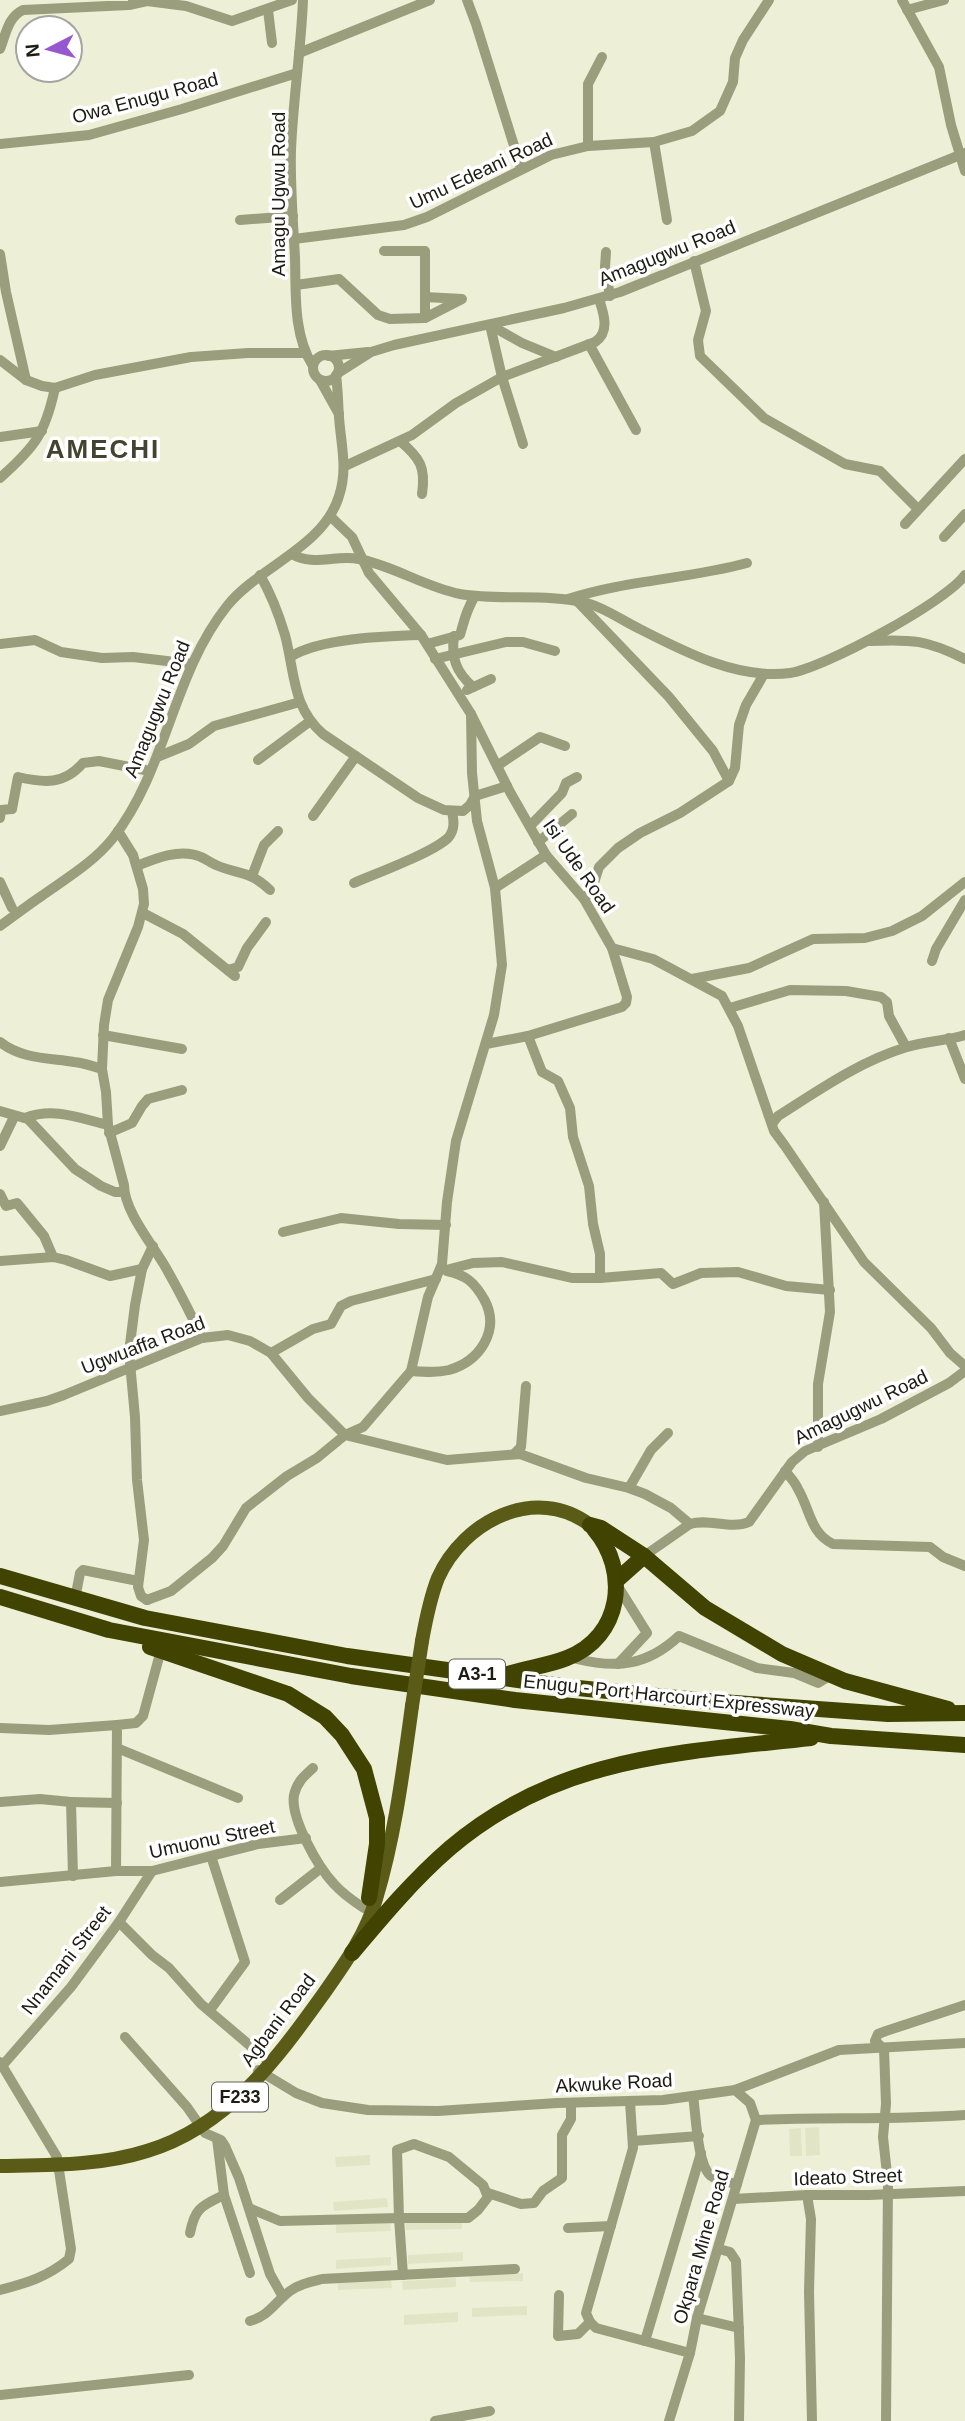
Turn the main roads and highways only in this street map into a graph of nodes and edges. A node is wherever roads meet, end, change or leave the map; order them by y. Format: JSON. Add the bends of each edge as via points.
{"nodes":[{"id":1,"x":590,"y":1524,"type":"junction"},
{"id":2,"x":644,"y":1556,"type":"junction"},
{"id":3,"x":0,"y":1576,"type":"edge"},
{"id":4,"x":617,"y":1582,"type":"junction"},
{"id":5,"x":0,"y":1597,"type":"edge"},
{"id":6,"x":108,"y":1630,"type":"junction"},
{"id":7,"x":497,"y":1677,"type":"junction"},
{"id":8,"x":964,"y":1713,"type":"edge"},
{"id":9,"x":831,"y":1736,"type":"junction"},
{"id":10,"x":965,"y":1745,"type":"edge"},
{"id":11,"x":380,"y":1884,"type":"junction"},
{"id":12,"x":367,"y":1903,"type":"junction"},
{"id":13,"x":352,"y":1953,"type":"junction"},
{"id":14,"x":262,"y":2068,"type":"junction"},
{"id":15,"x":0,"y":2157,"type":"edge"},
{"id":16,"x":58,"y":2161,"type":"junction"},
{"id":17,"x":0,"y":2166,"type":"edge"}],
"edges":[{"from":1,"to":2,"type":"highway"},
{"from":1,"to":4,"type":"highway","via":[[606,1544]]},
{"from":1,"to":11,"type":"main road","name":"Agbani Road","bridge":true,"via":[[548,1506],[516,1510],[485,1523],[459,1544],[439,1577],[428,1609],[400,1791]]},
{"from":2,"to":4,"type":"highway"},
{"from":2,"to":8,"type":"highway","via":[[705,1608],[782,1654],[885,1693]]},
{"from":3,"to":7,"type":"highway","name":"Enugu - Port Harcourt Expressway","number":"A3-1","via":[[145,1618],[347,1656]]},
{"from":4,"to":7,"type":"highway","via":[[607,1622],[583,1650]]},
{"from":5,"to":6,"type":"highway","name":"Enugu - Port Harcourt Expressway","number":"A3-1"},
{"from":6,"to":9,"type":"highway","name":"Enugu - Port Harcourt Expressway","number":"A3-1","via":[[502,1699]]},
{"from":6,"to":12,"type":"highway","via":[[288,1694],[325,1717],[364,1769],[377,1818]]},
{"from":7,"to":8,"type":"highway","name":"Enugu - Port Harcourt Expressway","number":"A3-1","via":[[707,1701],[888,1714]]},
{"from":9,"to":10,"type":"highway","name":"Enugu - Port Harcourt Expressway","number":"A3-1"},
{"from":9,"to":13,"type":"highway","via":[[662,1755],[610,1765],[539,1790],[450,1848]]},
{"from":11,"to":12,"type":"main road","name":"Agbani Road","number":"F233"},
{"from":11,"to":13,"type":"main road","name":"Agbani Road","number":"F233"},
{"from":12,"to":14,"type":"main road","name":"Agbani Road","number":"F233","via":[[341,1954]]},
{"from":13,"to":14,"type":"main road","name":"Agbani Road","number":"F233"},
{"from":14,"to":16,"type":"main road","name":"Agbani Road","number":"F233","via":[[237,2099],[182,2137],[116,2159]]},
{"from":15,"to":16,"type":"main road","name":"Agbani Road","number":"F233"},
{"from":16,"to":17,"type":"main road","name":"Agbani Road","number":"F233"}]}
